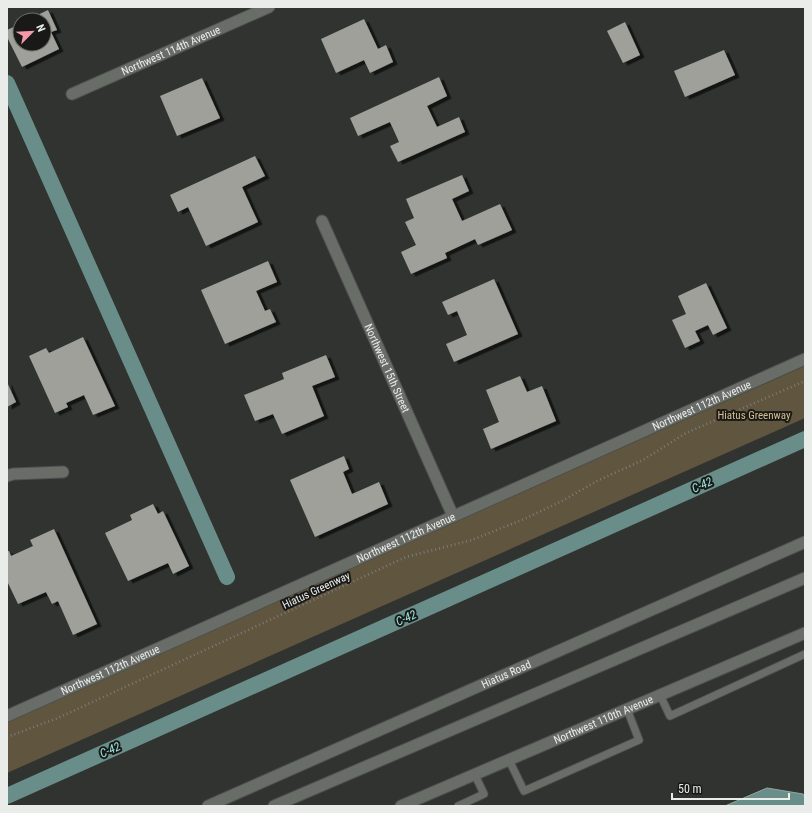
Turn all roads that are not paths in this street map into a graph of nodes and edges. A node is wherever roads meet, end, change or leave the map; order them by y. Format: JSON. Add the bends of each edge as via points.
{"nodes":[{"id":1,"x":269,"y":7,"type":"edge"},
{"id":2,"x":72,"y":94,"type":"dead end"},
{"id":3,"x":322,"y":221,"type":"dead end"},
{"id":4,"x":805,"y":359,"type":"edge"},
{"id":5,"x":63,"y":472,"type":"dead end"},
{"id":6,"x":7,"y":476,"type":"edge"},
{"id":7,"x":453,"y":516,"type":"junction"},
{"id":8,"x":805,"y":542,"type":"edge"},
{"id":9,"x":805,"y":578,"type":"edge"},
{"id":10,"x":805,"y":633,"type":"edge"},
{"id":11,"x":805,"y":654,"type":"edge"},
{"id":12,"x":660,"y":695,"type":"junction"},
{"id":13,"x":626,"y":710,"type":"junction"},
{"id":14,"x":7,"y":716,"type":"edge"},
{"id":15,"x":510,"y":760,"type":"junction"},
{"id":16,"x":475,"y":775,"type":"junction"},
{"id":17,"x":208,"y":806,"type":"edge"},
{"id":18,"x":274,"y":806,"type":"edge"},
{"id":19,"x":401,"y":806,"type":"edge"},
{"id":20,"x":458,"y":806,"type":"edge"}],
"edges":[{"from":1,"to":2,"type":"street","name":"Northwest 114th Avenue"},
{"from":3,"to":7,"type":"street","name":"Northwest 15th Street"},
{"from":4,"to":7,"type":"street","name":"Northwest 112th Avenue"},
{"from":5,"to":6,"type":"street"},
{"from":7,"to":14,"type":"street","name":"Northwest 112th Avenue"},
{"from":8,"to":17,"type":"street","name":"Hiatus Road"},
{"from":9,"to":18,"type":"street"},
{"from":10,"to":12,"type":"street","name":"Northwest 110th Avenue"},
{"from":11,"to":12,"type":"lane","via":[[670,716]]},
{"from":12,"to":13,"type":"street","name":"Northwest 110th Avenue"},
{"from":13,"to":15,"type":"street","name":"Northwest 110th Avenue"},
{"from":13,"to":15,"type":"lane","via":[[639,740],[524,791]]},
{"from":15,"to":16,"type":"street","name":"Northwest 110th Avenue"},
{"from":16,"to":19,"type":"street","name":"Northwest 110th Avenue"},
{"from":16,"to":20,"type":"lane","via":[[484,794]]}]}
